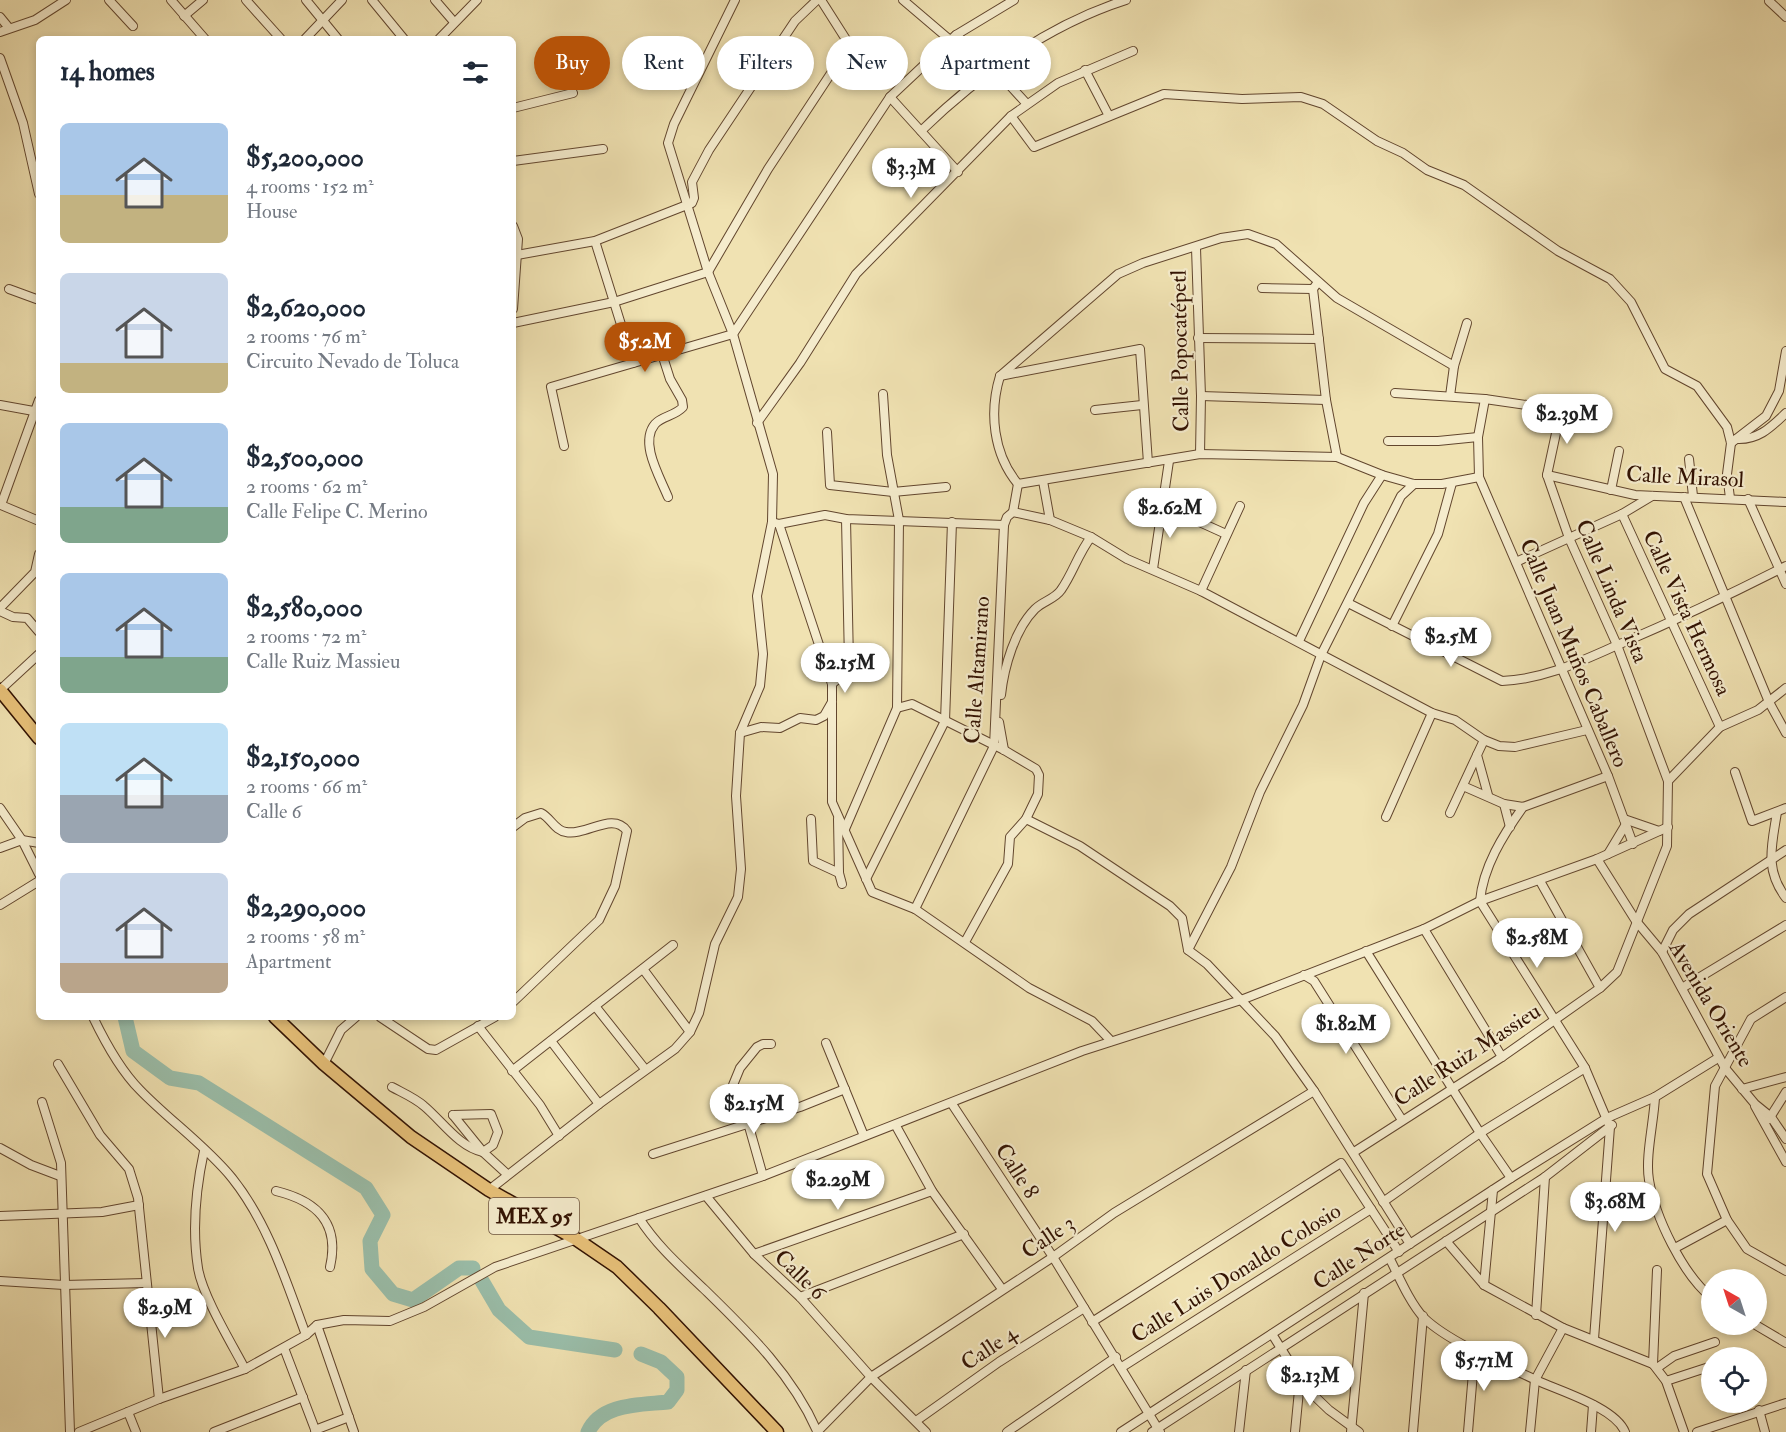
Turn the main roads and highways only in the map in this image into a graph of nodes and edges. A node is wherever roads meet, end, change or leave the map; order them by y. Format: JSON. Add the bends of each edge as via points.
{"nodes":[{"id":1,"x":0,"y":690,"type":"edge"},
{"id":2,"x":36,"y":734,"type":"edge"},
{"id":3,"x":278,"y":1020,"type":"edge"},
{"id":4,"x":777,"y":1432,"type":"edge"}],
"edges":[{"from":1,"to":2,"type":"main road"},
{"from":3,"to":4,"type":"main road","number":"MEX 95","via":[[411,1137],[489,1191],[576,1239],[617,1267]]}]}
